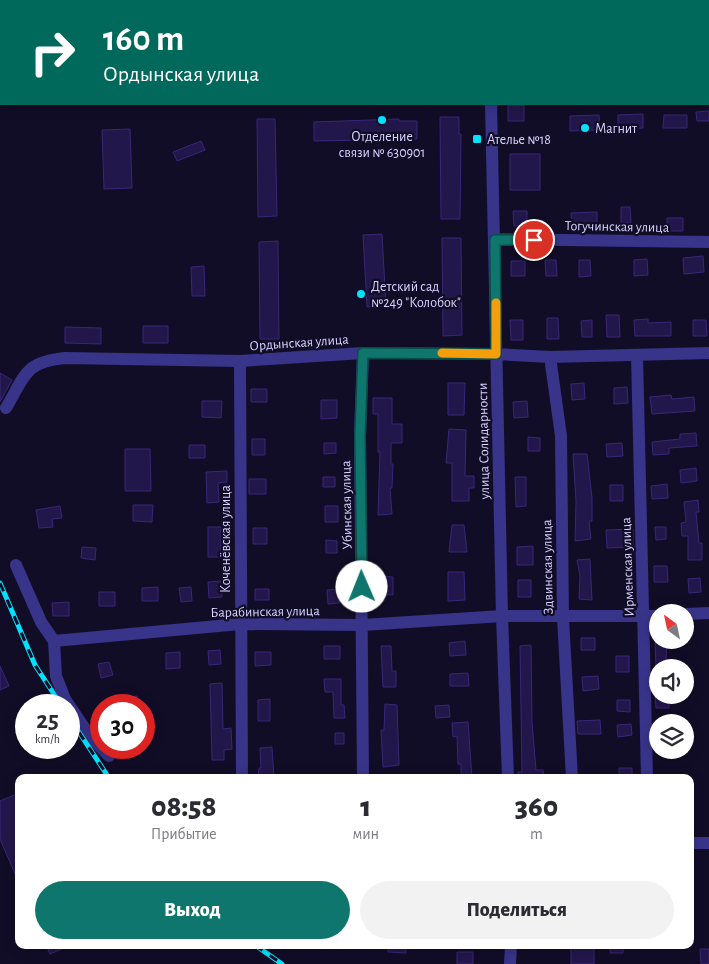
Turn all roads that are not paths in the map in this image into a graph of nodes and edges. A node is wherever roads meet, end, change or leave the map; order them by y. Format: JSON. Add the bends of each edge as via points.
{"nodes":[{"id":1,"x":491,"y":105,"type":"edge"},
{"id":2,"x":495,"y":240,"type":"junction"},
{"id":3,"x":709,"y":242,"type":"edge"},
{"id":4,"x":363,"y":353,"type":"junction"},
{"id":5,"x":709,"y":353,"type":"edge"},
{"id":6,"x":496,"y":354,"type":"junction"},
{"id":7,"x":637,"y":355,"type":"junction"},
{"id":8,"x":550,"y":357,"type":"junction"},
{"id":9,"x":240,"y":361,"type":"junction"},
{"id":10,"x":6,"y":408,"type":"dead end"},
{"id":11,"x":16,"y":565,"type":"dead end"},
{"id":12,"x":709,"y":613,"type":"edge"},
{"id":13,"x":694,"y":614,"type":"edge"},
{"id":14,"x":502,"y":616,"type":"junction"},
{"id":15,"x":644,"y":616,"type":"junction"},
{"id":16,"x":649,"y":616,"type":"edge"},
{"id":17,"x":563,"y":618,"type":"junction"},
{"id":18,"x":240,"y":624,"type":"junction"},
{"id":19,"x":363,"y":625,"type":"junction"},
{"id":20,"x":54,"y":641,"type":"junction"},
{"id":21,"x":90,"y":736,"type":"edge"},
{"id":22,"x":242,"y":774,"type":"edge"},
{"id":23,"x":363,"y":774,"type":"edge"},
{"id":24,"x":508,"y":774,"type":"edge"},
{"id":25,"x":572,"y":774,"type":"edge"},
{"id":26,"x":647,"y":774,"type":"edge"},
{"id":27,"x":709,"y":843,"type":"edge"},
{"id":28,"x":694,"y":844,"type":"edge"},
{"id":29,"x":511,"y":949,"type":"edge"},
{"id":30,"x":510,"y":964,"type":"edge"}],
"edges":[{"from":1,"to":2,"type":"street","name":"улица Солидарности"},
{"from":2,"to":3,"type":"street","name":"Тогучинская улица"},
{"from":2,"to":6,"type":"street","name":"улица Солидарности"},
{"from":4,"to":6,"type":"street","name":"Ордынская улица"},
{"from":4,"to":9,"type":"street","name":"Ордынская улица"},
{"from":4,"to":19,"type":"street","name":"Убинская улица","via":[[360,436]]},
{"from":5,"to":7,"type":"street","name":"Ордынская улица"},
{"from":6,"to":8,"type":"street","name":"Ордынская улица"},
{"from":6,"to":14,"type":"street","name":"улица Солидарности"},
{"from":7,"to":8,"type":"street","name":"Ордынская улица"},
{"from":7,"to":15,"type":"street","name":"Ирменская улица"},
{"from":8,"to":17,"type":"street","name":"Здвинская улица","via":[[561,436]]},
{"from":9,"to":10,"type":"street","name":"Ордынская улица","via":[[47,360],[31,367]]},
{"from":9,"to":18,"type":"street","name":"Коченёвская улица"},
{"from":11,"to":20,"type":"street"},
{"from":12,"to":13,"type":"street"},
{"from":14,"to":17,"type":"street","name":"Барабинская улица"},
{"from":14,"to":19,"type":"street","name":"Барабинская улица"},
{"from":14,"to":24,"type":"street","name":"улица Солидарности"},
{"from":15,"to":16,"type":"street","name":"Барабинская улица"},
{"from":15,"to":17,"type":"street","name":"Барабинская улица"},
{"from":15,"to":26,"type":"street","name":"Ирменская улица"},
{"from":17,"to":25,"type":"street","name":"Здвинская улица"},
{"from":18,"to":19,"type":"street","name":"Барабинская улица"},
{"from":18,"to":20,"type":"street","name":"Барабинская улица"},
{"from":18,"to":22,"type":"street","name":"Коченёвская улица"},
{"from":19,"to":23,"type":"street","name":"Убинская улица"},
{"from":20,"to":21,"type":"street","via":[[56,676],[65,699]]},
{"from":27,"to":28,"type":"street"},
{"from":29,"to":30,"type":"street"}]}
